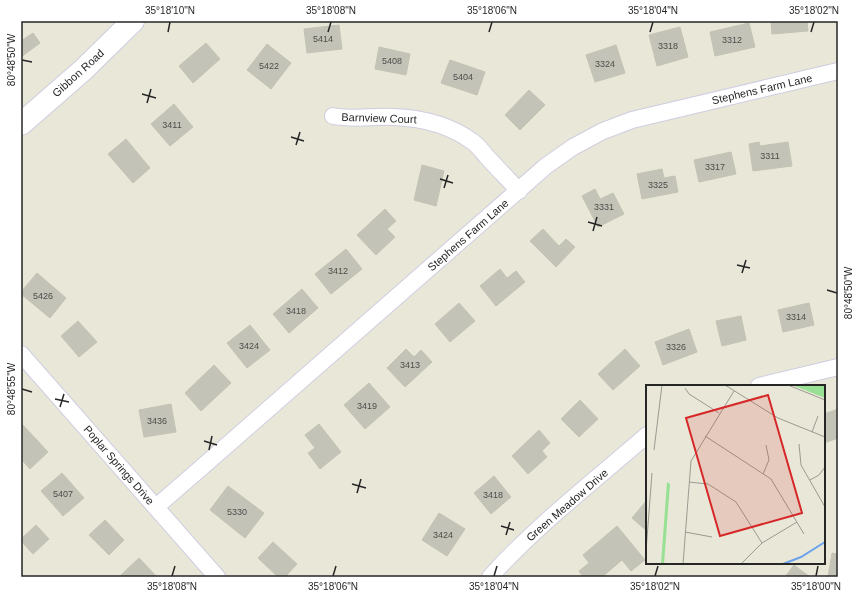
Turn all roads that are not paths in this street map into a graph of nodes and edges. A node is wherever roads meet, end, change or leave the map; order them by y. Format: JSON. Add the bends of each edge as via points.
{"nodes":[{"id":1,"x":133,"y":21,"type":"edge"},
{"id":2,"x":838,"y":71,"type":"edge"},
{"id":3,"x":333,"y":116,"type":"dead end"},
{"id":4,"x":21,"y":124,"type":"edge"},
{"id":5,"x":519,"y":191,"type":"junction"},
{"id":6,"x":24,"y":364,"type":"edge"},
{"id":7,"x":838,"y":367,"type":"edge"},
{"id":8,"x":763,"y":385,"type":"edge"},
{"id":9,"x":646,"y":436,"type":"edge"},
{"id":10,"x":156,"y":506,"type":"junction"},
{"id":11,"x":217,"y":577,"type":"edge"},
{"id":12,"x":490,"y":577,"type":"edge"}],
"edges":[{"from":1,"to":4,"type":"main road","name":"Gibbon Road","via":[[83,70]]},
{"from":2,"to":5,"type":"street","name":"Stephens Farm Lane","via":[[632,120],[603,131],[573,147],[546,166]]},
{"from":3,"to":5,"type":"street","name":"Barnview Court","via":[[417,118],[441,125],[474,143]]},
{"from":5,"to":10,"type":"street","name":"Stephens Farm Lane"},
{"from":6,"to":10,"type":"street","name":"Poplar Springs Drive"},
{"from":7,"to":8,"type":"street"},
{"from":9,"to":12,"type":"street","name":"Green Meadow Drive","via":[[512,552]]},
{"from":10,"to":11,"type":"street","name":"Poplar Springs Drive"}]}
